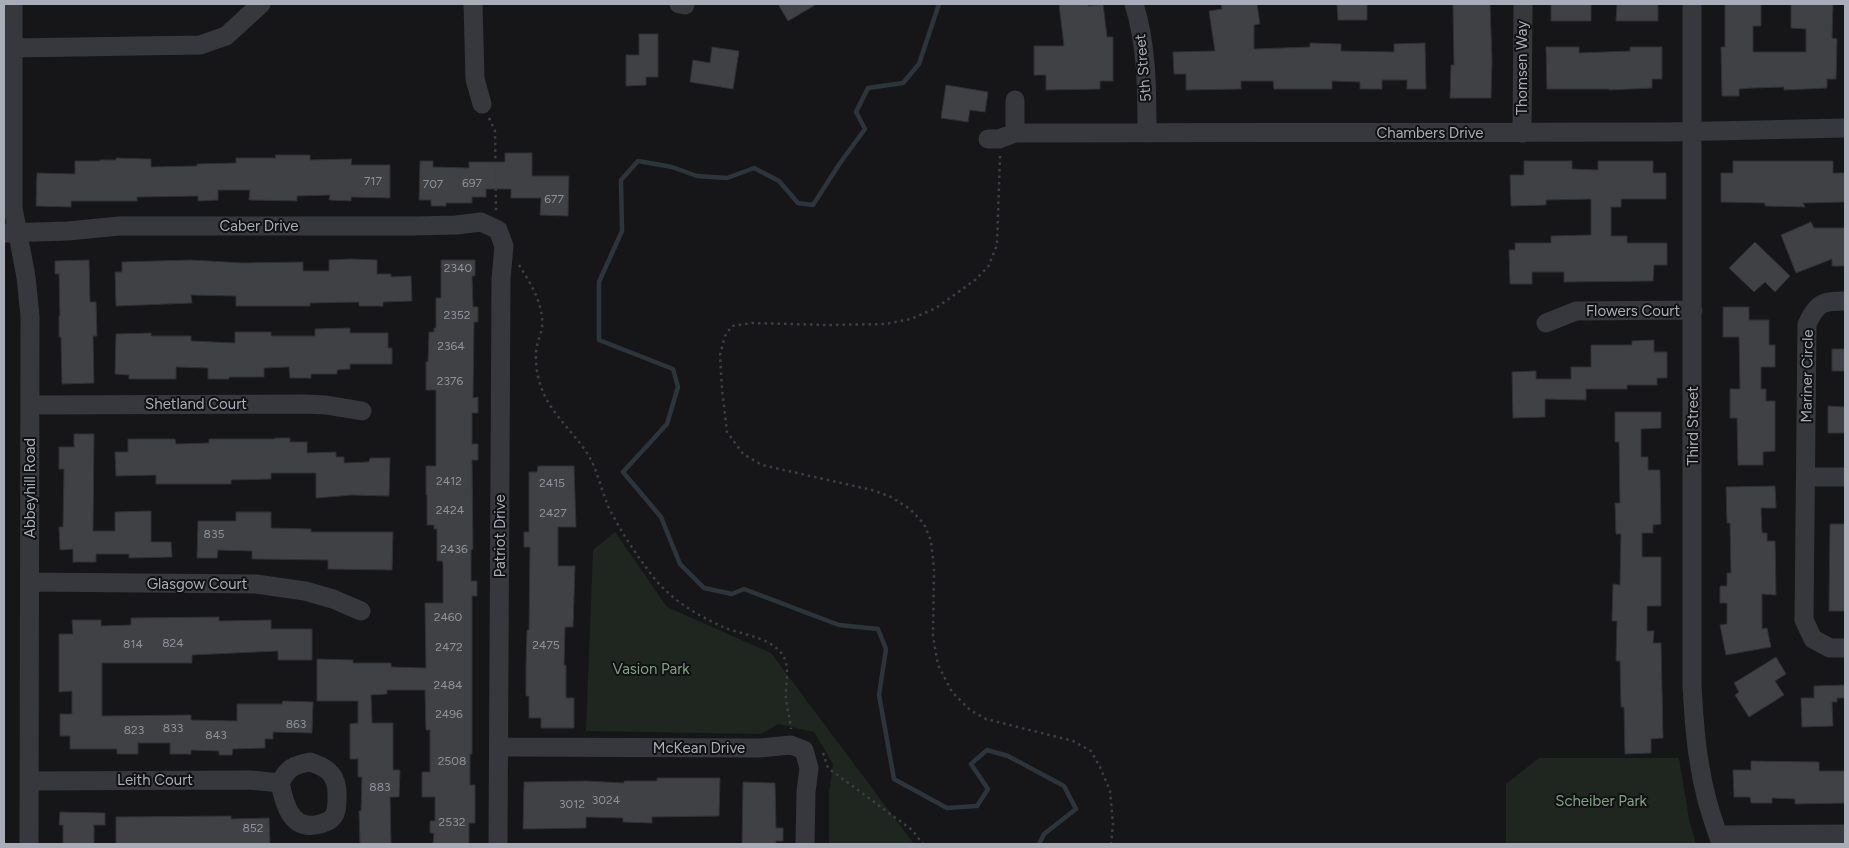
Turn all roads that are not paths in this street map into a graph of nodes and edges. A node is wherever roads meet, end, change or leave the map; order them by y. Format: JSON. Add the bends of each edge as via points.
{"nodes":[{"id":1,"x":13,"y":4,"type":"edge"},
{"id":2,"x":261,"y":4,"type":"edge"},
{"id":3,"x":473,"y":4,"type":"edge"},
{"id":4,"x":1134,"y":4,"type":"edge"},
{"id":5,"x":1523,"y":4,"type":"edge"},
{"id":6,"x":1692,"y":4,"type":"edge"},
{"id":7,"x":13,"y":48,"type":"junction"},
{"id":8,"x":1015,"y":100,"type":"dead end"},
{"id":9,"x":482,"y":104,"type":"road end"},
{"id":10,"x":1845,"y":128,"type":"edge"},
{"id":11,"x":1693,"y":132,"type":"junction"},
{"id":12,"x":1147,"y":133,"type":"junction"},
{"id":13,"x":1522,"y":133,"type":"junction"},
{"id":14,"x":11,"y":233,"type":"edge"},
{"id":15,"x":501,"y":238,"type":"joint"},
{"id":16,"x":1845,"y":301,"type":"edge"},
{"id":17,"x":1693,"y":310,"type":"junction"},
{"id":18,"x":1546,"y":323,"type":"dead end"},
{"id":19,"x":30,"y":404,"type":"junction"},
{"id":20,"x":362,"y":411,"type":"dead end"},
{"id":21,"x":1845,"y":477,"type":"edge"},
{"id":22,"x":1806,"y":478,"type":"junction"},
{"id":23,"x":30,"y":582,"type":"junction"},
{"id":24,"x":361,"y":611,"type":"dead end"},
{"id":25,"x":1845,"y":648,"type":"edge"},
{"id":26,"x":499,"y":747,"type":"junction"},
{"id":27,"x":29,"y":781,"type":"junction"},
{"id":28,"x":280,"y":783,"type":"dead end"},
{"id":29,"x":1845,"y":834,"type":"edge"},
{"id":30,"x":1719,"y":839,"type":"edge"},
{"id":31,"x":29,"y":844,"type":"edge"},
{"id":32,"x":498,"y":844,"type":"edge"},
{"id":33,"x":805,"y":844,"type":"edge"}],
"edges":[{"from":1,"to":7,"type":"street","name":"Abbeyhill Road"},
{"from":2,"to":7,"type":"street","via":[[226,36],[200,45]]},
{"from":3,"to":9,"type":"street","via":[[475,79]]},
{"from":4,"to":12,"type":"street","name":"5th Street","via":[[1146,71]]},
{"from":5,"to":13,"type":"street","name":"Thomsen Way"},
{"from":6,"to":11,"type":"street","name":"Third Street"},
{"from":7,"to":14,"type":"street","name":"Abbeyhill Road"},
{"from":8,"to":12,"type":"street","name":"Chambers Drive","via":[[1000,137]]},
{"from":10,"to":11,"type":"street","name":"Chambers Drive"},
{"from":11,"to":13,"type":"street","name":"Chambers Drive"},
{"from":11,"to":17,"type":"street","name":"Third Street"},
{"from":12,"to":13,"type":"street","name":"Chambers Drive"},
{"from":14,"to":15,"type":"street","name":"Caber Drive","via":[[119,226],[415,226],[481,222]]},
{"from":14,"to":19,"type":"street","name":"Abbeyhill Road","via":[[26,277],[30,316]]},
{"from":15,"to":26,"type":"street","name":"Patriot Drive"},
{"from":16,"to":22,"type":"street","name":"Mariner Circle","via":[[1830,301],[1815,309],[1807,324]]},
{"from":17,"to":18,"type":"street","name":"Flowers Court","via":[[1576,311]]},
{"from":17,"to":30,"type":"street","name":"Third Street","via":[[1692,685],[1694,725],[1707,799]]},
{"from":19,"to":20,"type":"street","name":"Shetland Court","via":[[306,404]]},
{"from":19,"to":23,"type":"street","name":"Abbeyhill Road"},
{"from":21,"to":22,"type":"street"},
{"from":22,"to":25,"type":"street","name":"Mariner Circle","via":[[1804,620],[1813,639],[1830,648]]},
{"from":23,"to":24,"type":"street","name":"Glasgow Court","via":[[256,584],[305,591]]},
{"from":23,"to":27,"type":"street","name":"Abbeyhill Road"},
{"from":26,"to":32,"type":"street","name":"Patriot Drive"},
{"from":26,"to":33,"type":"street","name":"McKean Drive","via":[[759,748],[792,745],[804,750],[809,768]]},
{"from":27,"to":28,"type":"street","name":"Leith Court","via":[[250,780]]},
{"from":27,"to":31,"type":"street","name":"Abbeyhill Road"},
{"from":29,"to":30,"type":"street"}]}
